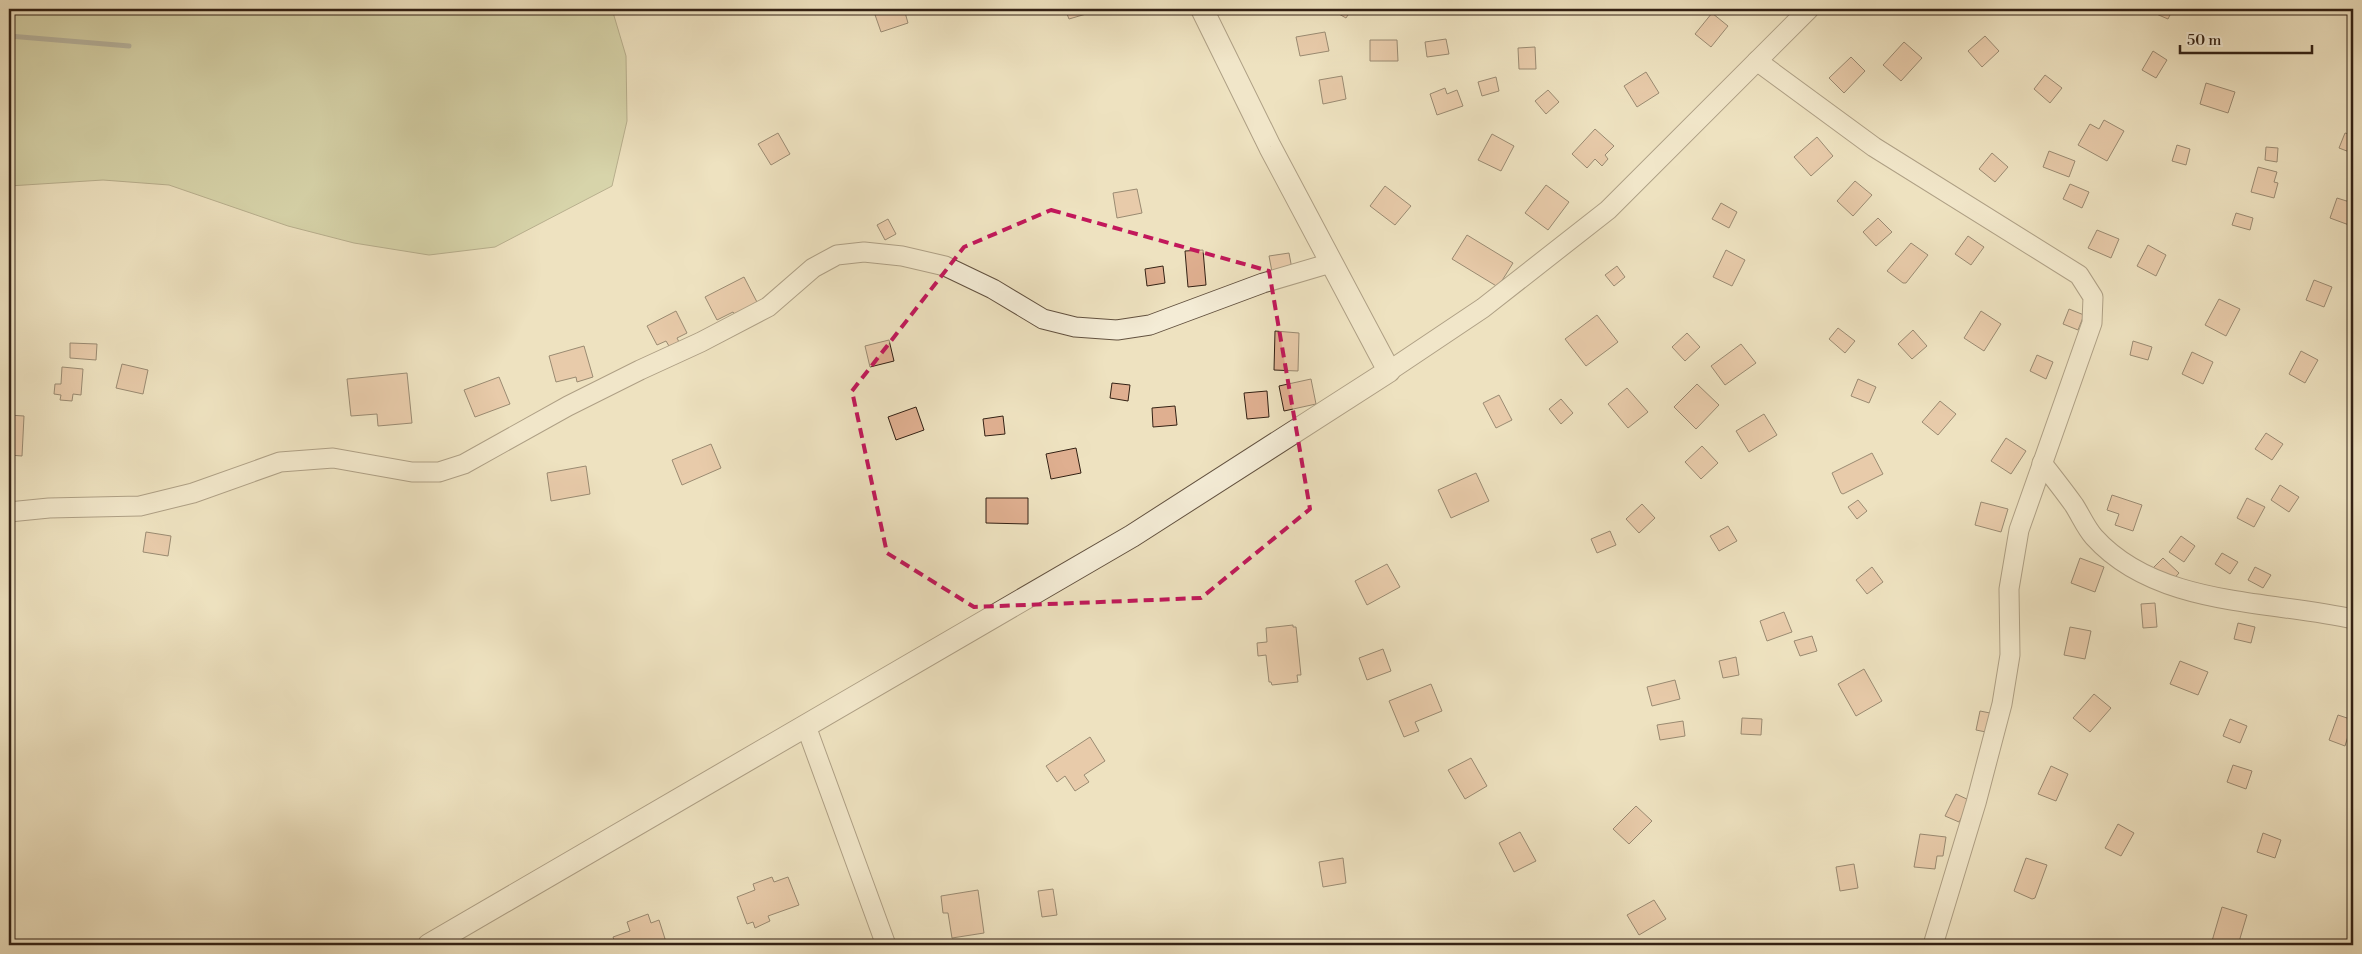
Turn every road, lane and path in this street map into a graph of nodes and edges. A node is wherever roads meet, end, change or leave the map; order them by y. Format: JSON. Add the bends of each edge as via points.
{"nodes":[{"id":1,"x":1202,"y":9,"type":"edge"},
{"id":2,"x":1809,"y":9,"type":"edge"},
{"id":3,"x":1757,"y":61,"type":"junction"},
{"id":4,"x":1331,"y":263,"type":"junction"},
{"id":5,"x":1389,"y":372,"type":"junction"},
{"id":6,"x":2042,"y":463,"type":"junction"},
{"id":7,"x":9,"y":512,"type":"edge"},
{"id":8,"x":2353,"y":619,"type":"edge"},
{"id":9,"x":806,"y":726,"type":"junction"},
{"id":10,"x":429,"y":945,"type":"edge"},
{"id":11,"x":886,"y":945,"type":"edge"},
{"id":12,"x":1933,"y":945,"type":"edge"}],
"edges":[{"from":1,"to":4,"type":"street"},
{"from":2,"to":3,"type":"street"},
{"from":3,"to":5,"type":"street","via":[[1608,210],[1483,308]]},
{"from":3,"to":6,"type":"street","via":[[1874,148],[2079,276],[2093,297],[2092,323]]},
{"from":4,"to":5,"type":"street"},
{"from":4,"to":7,"type":"street","via":[[1263,283],[1150,326],[1117,330],[1075,327],[1043,319],[993,289],[945,266],[902,256],[864,252],[837,255],[813,268],[768,306],[568,406],[464,464],[439,472],[412,472],[333,458],[280,462],[140,506]]},
{"from":5,"to":9,"type":"street","via":[[1132,536]]},
{"from":6,"to":8,"type":"street","via":[[2094,537],[2123,563],[2170,585],[2252,604]]},
{"from":6,"to":12,"type":"street","via":[[2018,530],[2009,589],[2010,655],[2002,704]]},
{"from":9,"to":10,"type":"street"},
{"from":9,"to":11,"type":"street"}]}
